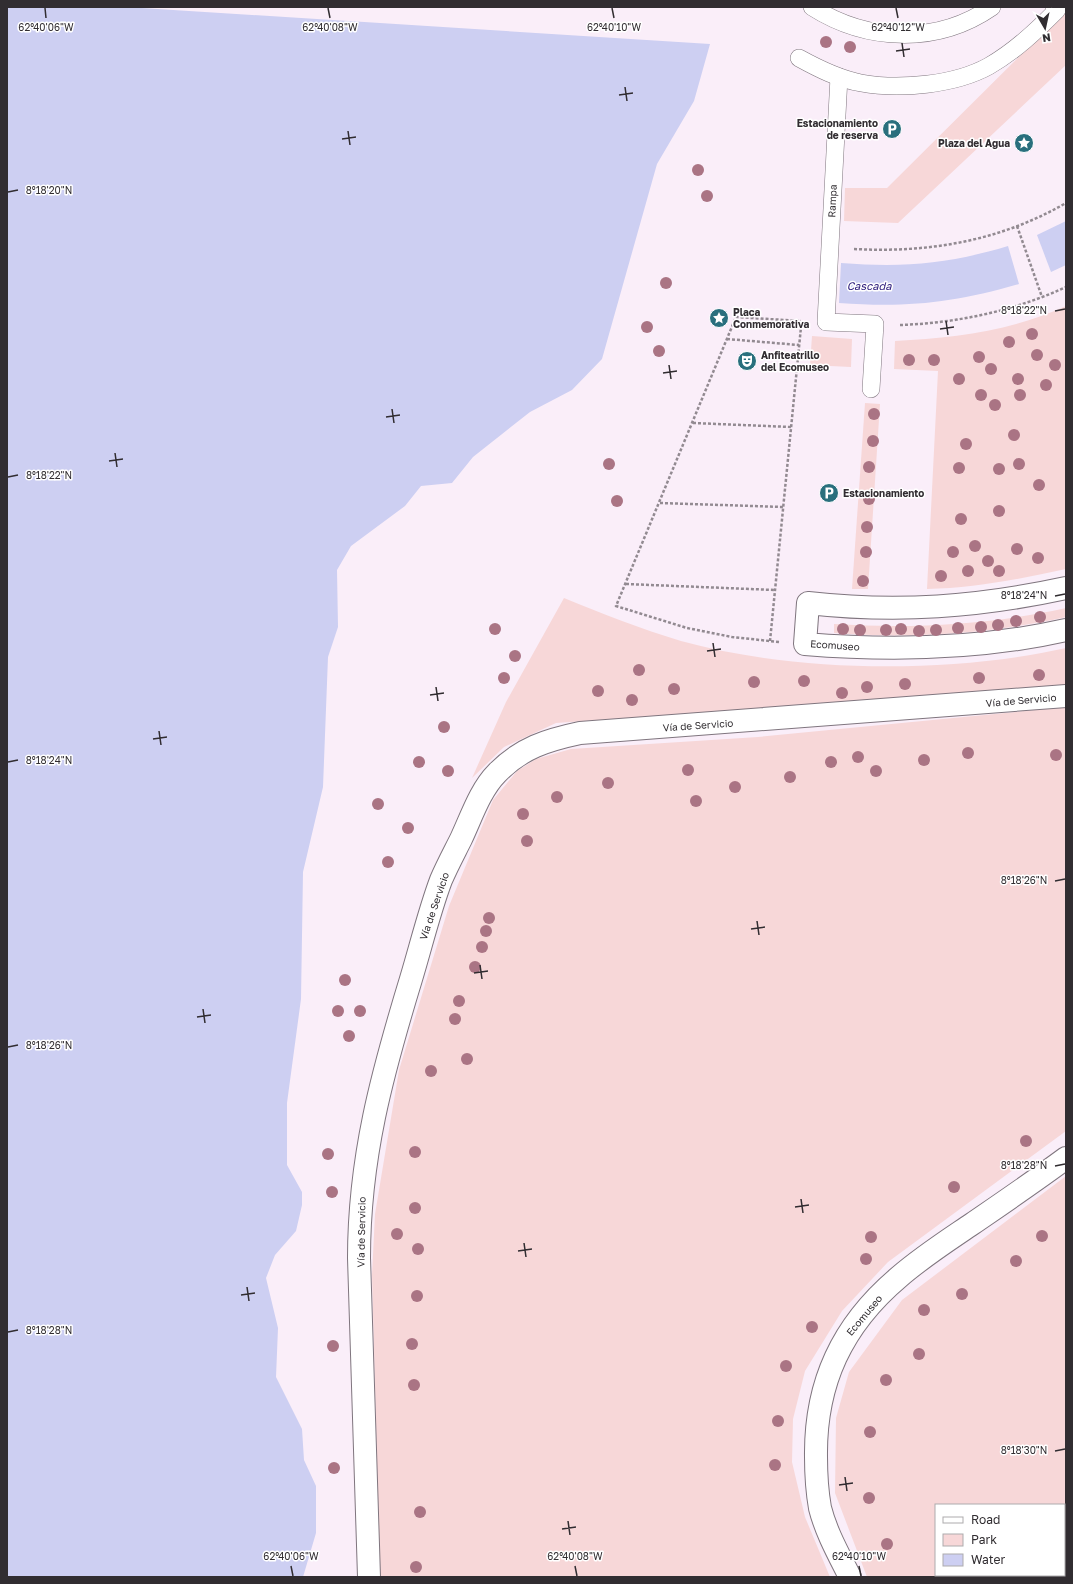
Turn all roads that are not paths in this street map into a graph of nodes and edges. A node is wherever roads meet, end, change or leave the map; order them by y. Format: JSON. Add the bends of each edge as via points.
{"nodes":[{"id":1,"x":812,"y":7,"type":"edge"},
{"id":2,"x":992,"y":7,"type":"edge"},
{"id":3,"x":1054,"y":7,"type":"edge"},
{"id":4,"x":799,"y":58,"type":"dead end"},
{"id":5,"x":839,"y":77,"type":"junction"},
{"id":6,"x":871,"y":389,"type":"dead end"},
{"id":7,"x":1066,"y":588,"type":"edge"},
{"id":8,"x":1066,"y":630,"type":"edge"},
{"id":9,"x":1066,"y":696,"type":"edge"},
{"id":10,"x":1066,"y":1158,"type":"edge"},
{"id":11,"x":369,"y":1577,"type":"edge"},
{"id":12,"x":850,"y":1577,"type":"edge"}],
"edges":[{"from":1,"to":2,"type":"lane","via":[[834,20],[859,30],[900,35],[942,29],[973,18]]},
{"from":3,"to":5,"type":"lane","via":[[1057,10],[1008,54],[987,67],[966,75],[925,84],[905,85],[862,83]]},
{"from":4,"to":5,"type":"lane"},
{"from":5,"to":6,"type":"lane","name":"Rampa","via":[[826,322],[875,324]]},
{"from":7,"to":8,"type":"street","name":"Ecomuseo","via":[[1012,599],[946,607],[880,608],[808,603],[805,644],[928,647]]},
{"from":9,"to":11,"type":"street","name":"Vía de Servicio","via":[[580,733],[549,739],[510,761],[495,774],[479,800],[442,879],[375,1105],[359,1218]]},
{"from":10,"to":12,"type":"street","name":"Ecomuseo","via":[[898,1278],[853,1326],[836,1355],[823,1389],[817,1418],[816,1482],[823,1516]]}]}
